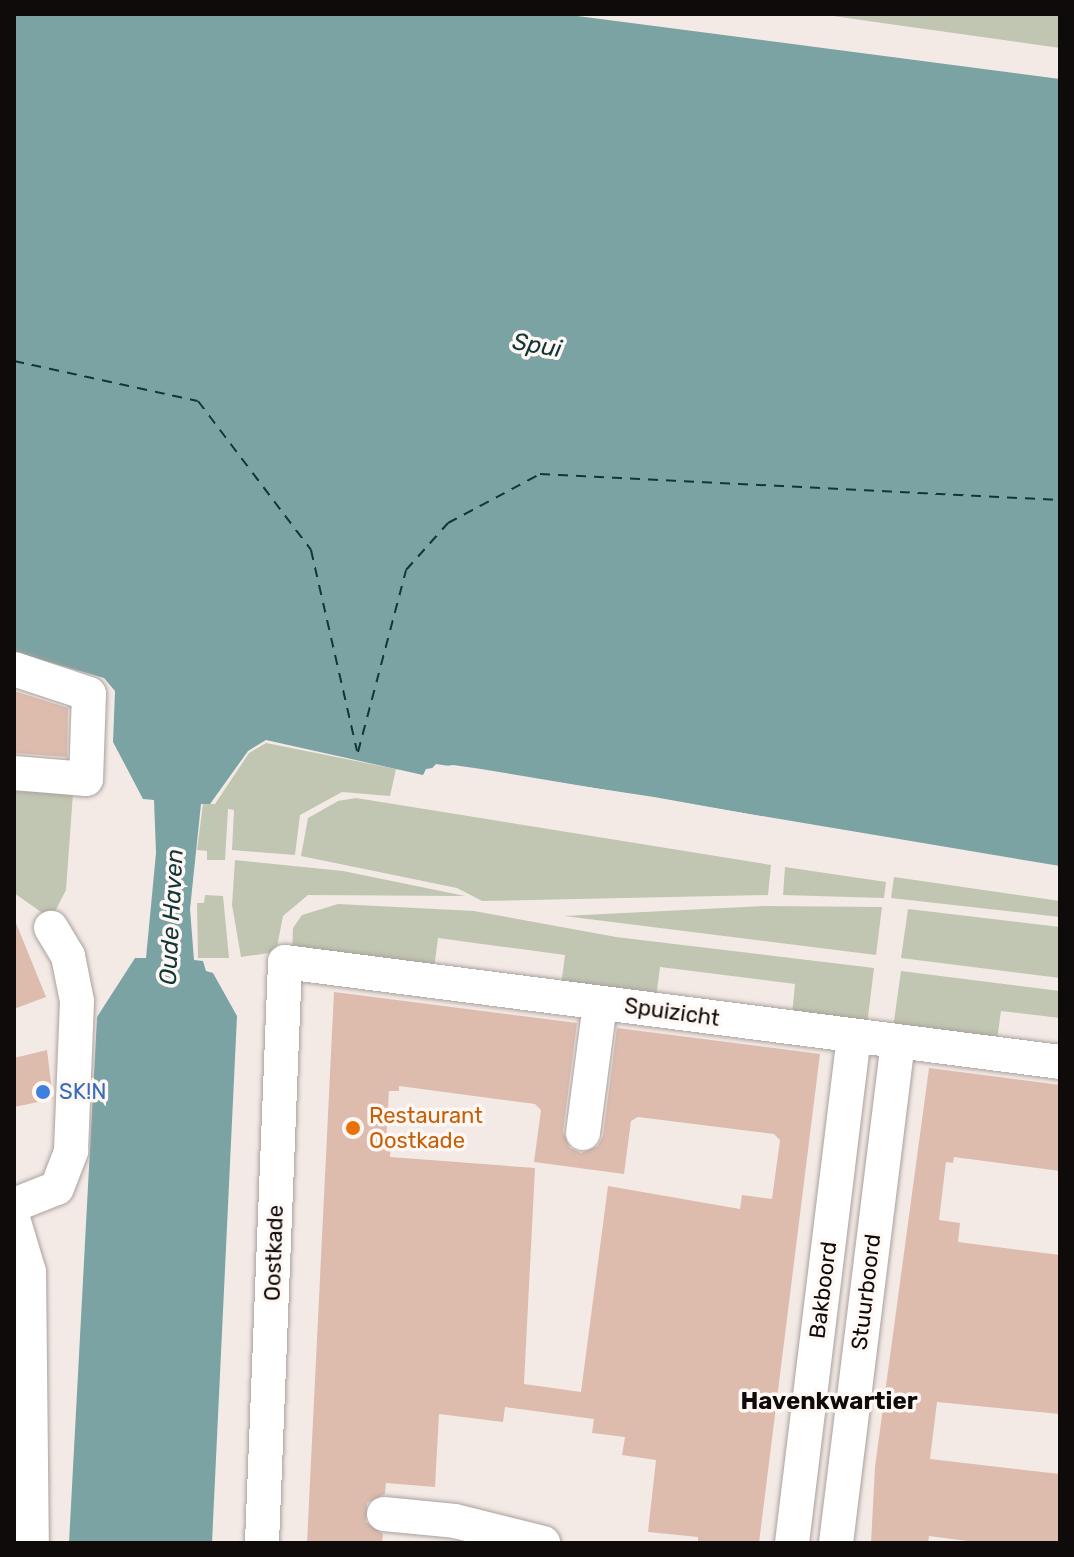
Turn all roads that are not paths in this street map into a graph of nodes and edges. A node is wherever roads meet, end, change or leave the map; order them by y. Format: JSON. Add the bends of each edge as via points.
{"nodes":[{"id":1,"x":14,"y":669,"type":"edge"},
{"id":2,"x":14,"y":773,"type":"edge"},
{"id":3,"x":51,"y":928,"type":"dead end"},
{"id":4,"x":285,"y":962,"type":"joint"},
{"id":5,"x":600,"y":1003,"type":"junction"},
{"id":6,"x":854,"y":1036,"type":"junction"},
{"id":7,"x":898,"y":1042,"type":"junction"},
{"id":8,"x":1060,"y":1062,"type":"edge"},
{"id":9,"x":583,"y":1133,"type":"dead end"},
{"id":10,"x":838,"y":1167,"type":"junction"},
{"id":11,"x":881,"y":1173,"type":"junction"},
{"id":12,"x":14,"y":1205,"type":"edge"},
{"id":13,"x":14,"y":1222,"type":"edge"},
{"id":14,"x":808,"y":1412,"type":"junction"},
{"id":15,"x":851,"y":1417,"type":"junction"},
{"id":16,"x":384,"y":1514,"type":"dead end"},
{"id":17,"x":32,"y":1543,"type":"edge"},
{"id":18,"x":262,"y":1543,"type":"edge"},
{"id":19,"x":543,"y":1543,"type":"edge"},
{"id":20,"x":792,"y":1543,"type":"edge"},
{"id":21,"x":836,"y":1543,"type":"edge"}],
"edges":[{"from":1,"to":2,"type":"street","via":[[89,694],[86,779]]},
{"from":3,"to":12,"type":"street","via":[[68,956],[77,1001],[71,1151],[57,1188]]},
{"from":4,"to":5,"type":"street","name":"Spuizicht"},
{"from":4,"to":18,"type":"street","name":"Oostkade"},
{"from":5,"to":6,"type":"street","name":"Spuizicht"},
{"from":5,"to":9,"type":"street"},
{"from":6,"to":7,"type":"street","name":"Spuizicht"},
{"from":6,"to":10,"type":"street","name":"Bakboord"},
{"from":7,"to":8,"type":"street","name":"Spuizicht"},
{"from":7,"to":11,"type":"street","name":"Stuurboord"},
{"from":10,"to":11,"type":"street"},
{"from":10,"to":14,"type":"street","name":"Bakboord"},
{"from":11,"to":15,"type":"street","name":"Stuurboord"},
{"from":13,"to":17,"type":"street","via":[[29,1272]]},
{"from":14,"to":15,"type":"street"},
{"from":14,"to":20,"type":"street","name":"Bakboord"},
{"from":15,"to":21,"type":"street","name":"Stuurboord"},
{"from":16,"to":19,"type":"street","via":[[455,1521]]}]}
